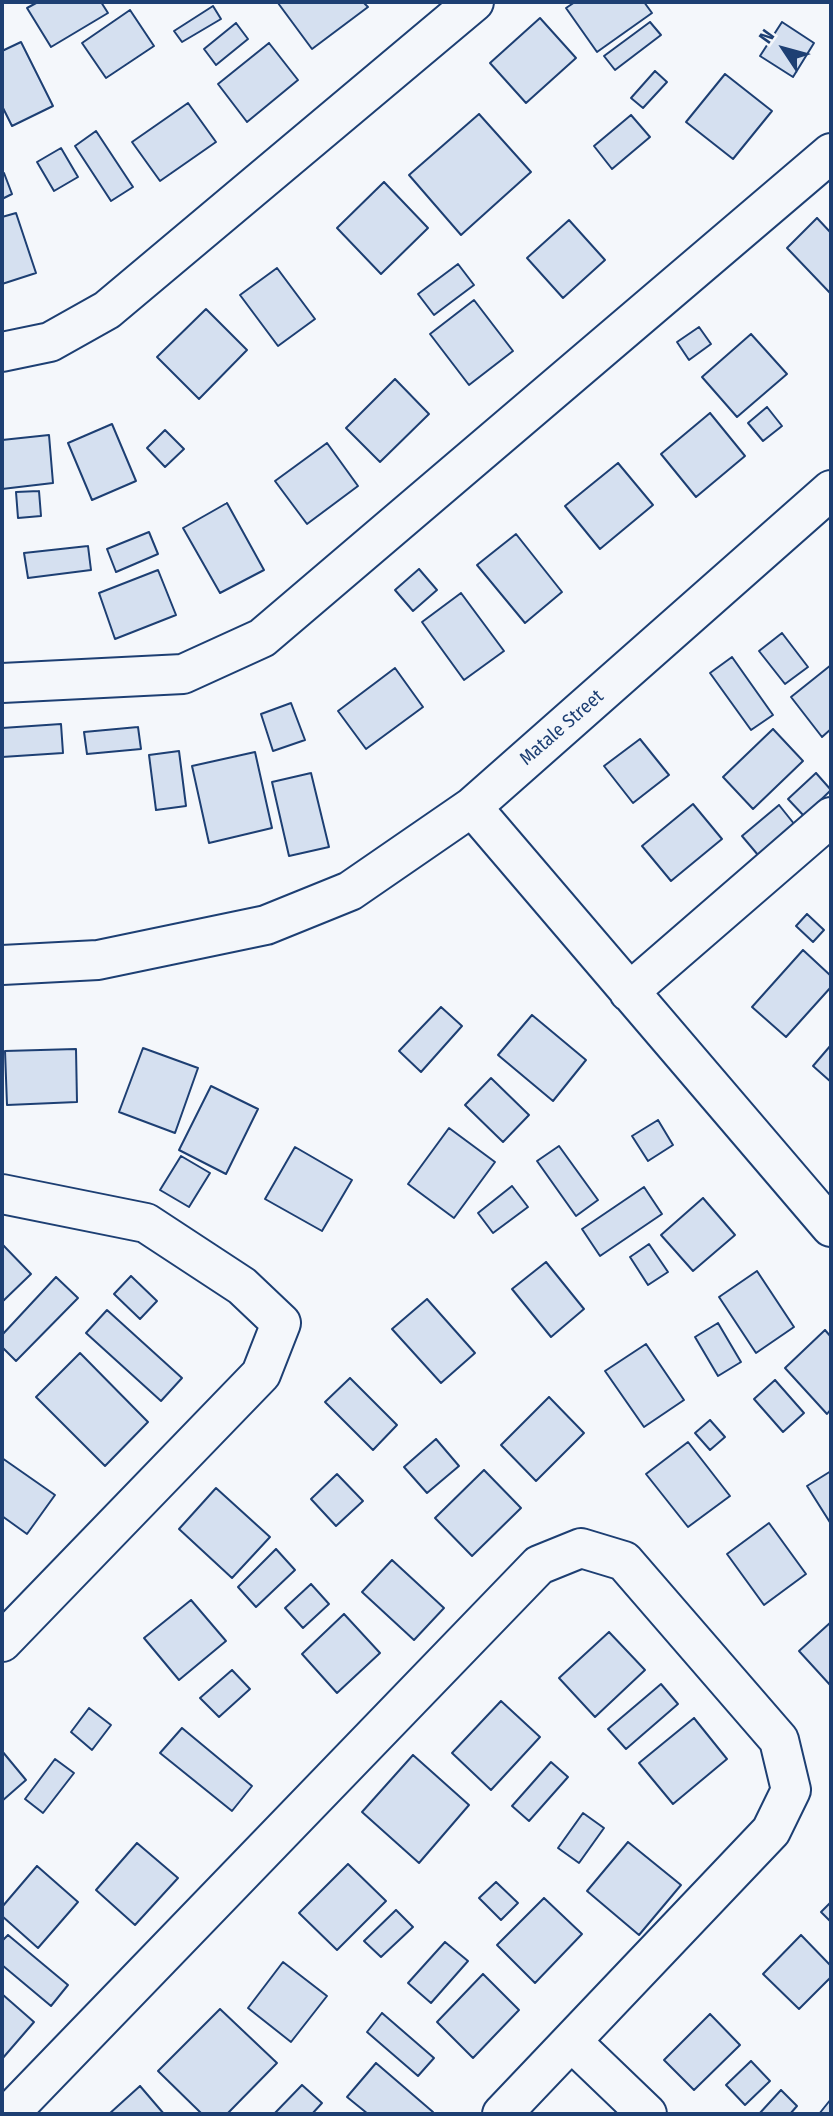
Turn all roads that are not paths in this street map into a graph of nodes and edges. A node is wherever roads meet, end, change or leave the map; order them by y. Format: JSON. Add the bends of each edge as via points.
{"nodes":[{"id":1,"x":474,"y":2,"type":"edge"},
{"id":2,"x":831,"y":153,"type":"edge"},
{"id":3,"x":2,"y":352,"type":"edge"},
{"id":4,"x":831,"y":490,"type":"edge"},
{"id":5,"x":2,"y":683,"type":"edge"},
{"id":6,"x":472,"y":807,"type":"junction"},
{"id":7,"x":831,"y":817,"type":"edge"},
{"id":8,"x":2,"y":965,"type":"edge"},
{"id":9,"x":629,"y":992,"type":"junction"},
{"id":10,"x":2,"y":1194,"type":"edge"},
{"id":11,"x":831,"y":1227,"type":"edge"},
{"id":12,"x":2,"y":1642,"type":"edge"},
{"id":13,"x":572,"y":2042,"type":"junction"},
{"id":14,"x":9,"y":2114,"type":"edge"},
{"id":15,"x":502,"y":2114,"type":"edge"},
{"id":16,"x":647,"y":2114,"type":"edge"}],
"edges":[{"from":1,"to":3,"type":"street","via":[[107,310],[50,342]]},
{"from":2,"to":5,"type":"street","via":[[262,638],[183,674]]},
{"from":4,"to":6,"type":"street","name":"Matale Street"},
{"from":6,"to":8,"type":"street","name":"Matale Street","via":[[350,891],[266,925],[98,960]]},
{"from":6,"to":9,"type":"street"},
{"from":7,"to":9,"type":"street"},
{"from":9,"to":11,"type":"street"},
{"from":10,"to":12,"type":"street","via":[[146,1223],[242,1286],[281,1323],[261,1374]]},
{"from":13,"to":14,"type":"street","via":[[771,1831],[791,1790],[779,1740],[624,1562],[581,1548],[539,1565]]},
{"from":13,"to":15,"type":"street"},
{"from":13,"to":16,"type":"street"}]}
